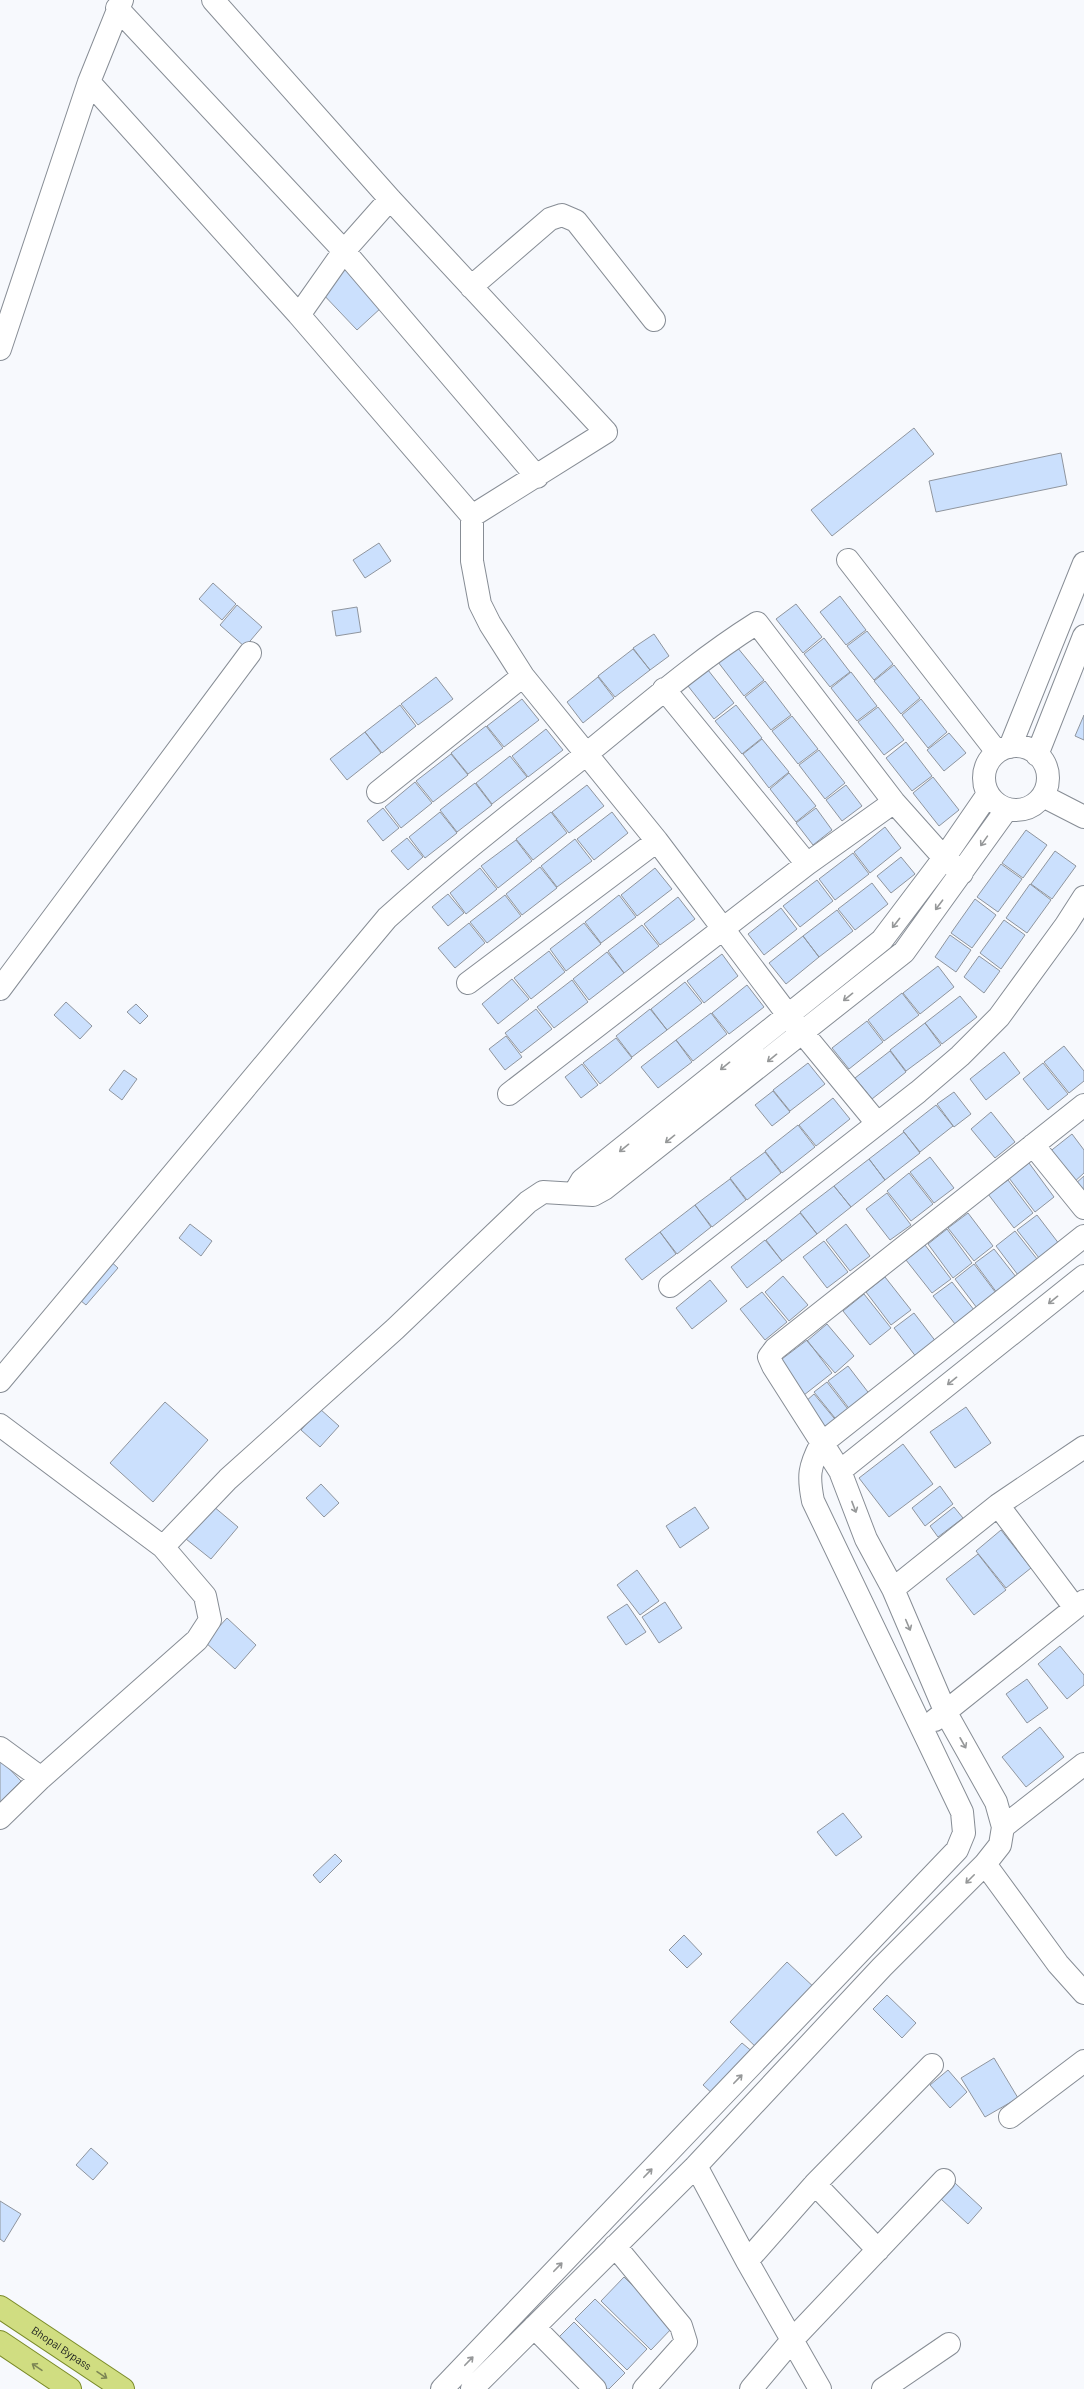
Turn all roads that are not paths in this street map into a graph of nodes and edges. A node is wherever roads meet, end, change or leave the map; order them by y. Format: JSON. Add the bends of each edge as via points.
{"nodes":[{"id":1,"x":213,"y":0,"type":"edge"},
{"id":2,"x":120,"y":4,"type":"edge"},
{"id":3,"x":89,"y":82,"type":"junction"},
{"id":4,"x":390,"y":199,"type":"junction"},
{"id":5,"x":344,"y":251,"type":"junction"},
{"id":6,"x":471,"y":287,"type":"junction"},
{"id":7,"x":299,"y":315,"type":"junction"},
{"id":8,"x":654,"y":320,"type":"dead end"},
{"id":9,"x":0,"y":349,"type":"edge"},
{"id":10,"x":537,"y":477,"type":"junction"},
{"id":11,"x":472,"y":516,"type":"junction"},
{"id":12,"x":848,"y":560,"type":"dead end"},
{"id":13,"x":1084,"y":563,"type":"edge"},
{"id":14,"x":1084,"y":636,"type":"edge"},
{"id":15,"x":250,"y":653,"type":"dead end"},
{"id":16,"x":523,"y":676,"type":"junction"},
{"id":17,"x":664,"y":689,"type":"junction"},
{"id":18,"x":1004,"y":749,"type":"junction"},
{"id":19,"x":586,"y":754,"type":"junction"},
{"id":20,"x":1037,"y":755,"type":"junction"},
{"id":21,"x":378,"y":792,"type":"dead end"},
{"id":22,"x":988,"y":794,"type":"junction"},
{"id":23,"x":1042,"y":796,"type":"junction"},
{"id":24,"x":894,"y":802,"type":"junction"},
{"id":25,"x":1007,"y":809,"type":"junction"},
{"id":26,"x":1084,"y":817,"type":"edge"},
{"id":27,"x":657,"y":842,"type":"junction"},
{"id":28,"x":944,"y":858,"type":"junction"},
{"id":29,"x":807,"y":864,"type":"junction"},
{"id":30,"x":962,"y":874,"type":"junction"},
{"id":31,"x":1084,"y":897,"type":"edge"},
{"id":32,"x":722,"y":928,"type":"junction"},
{"id":33,"x":468,"y":983,"type":"dead end"},
{"id":34,"x":0,"y":989,"type":"edge"},
{"id":35,"x":788,"y":1015,"type":"junction"},
{"id":36,"x":802,"y":1034,"type":"junction"},
{"id":37,"x":508,"y":1094,"type":"dead end"},
{"id":38,"x":1084,"y":1105,"type":"edge"},
{"id":39,"x":876,"y":1123,"type":"junction"},
{"id":40,"x":1033,"y":1145,"type":"junction"},
{"id":41,"x":575,"y":1192,"type":"junction"},
{"id":42,"x":1084,"y":1208,"type":"edge"},
{"id":43,"x":1084,"y":1236,"type":"edge"},
{"id":44,"x":1084,"y":1276,"type":"edge"},
{"id":45,"x":670,"y":1286,"type":"dead end"},
{"id":46,"x":0,"y":1381,"type":"edge"},
{"id":47,"x":0,"y":1426,"type":"edge"},
{"id":48,"x":821,"y":1444,"type":"junction"},
{"id":49,"x":1084,"y":1447,"type":"edge"},
{"id":50,"x":840,"y":1471,"type":"junction"},
{"id":51,"x":998,"y":1505,"type":"junction"},
{"id":52,"x":163,"y":1547,"type":"junction"},
{"id":53,"x":893,"y":1589,"type":"junction"},
{"id":54,"x":1080,"y":1605,"type":"edge"},
{"id":55,"x":946,"y":1713,"type":"junction"},
{"id":56,"x":922,"y":1728,"type":"junction"},
{"id":57,"x":0,"y":1748,"type":"edge"},
{"id":58,"x":1084,"y":1764,"type":"edge"},
{"id":59,"x":41,"y":1778,"type":"junction"},
{"id":60,"x":0,"y":1818,"type":"edge"},
{"id":61,"x":1003,"y":1827,"type":"junction"},
{"id":62,"x":985,"y":1864,"type":"junction"},
{"id":63,"x":1084,"y":1993,"type":"edge"},
{"id":64,"x":1084,"y":2061,"type":"edge"},
{"id":65,"x":932,"y":2065,"type":"dead end"},
{"id":66,"x":1010,"y":2117,"type":"dead end"},
{"id":67,"x":696,"y":2166,"type":"junction"},
{"id":68,"x":944,"y":2180,"type":"dead end"},
{"id":69,"x":815,"y":2184,"type":"junction"},
{"id":70,"x":615,"y":2246,"type":"junction"},
{"id":71,"x":878,"y":2250,"type":"junction"},
{"id":72,"x":747,"y":2261,"type":"junction"},
{"id":73,"x":0,"y":2307,"type":"edge"},
{"id":74,"x":534,"y":2327,"type":"junction"},
{"id":75,"x":793,"y":2339,"type":"junction"},
{"id":76,"x":0,"y":2342,"type":"edge"},
{"id":77,"x":949,"y":2344,"type":"dead end"},
{"id":78,"x":70,"y":2389,"type":"edge"},
{"id":79,"x":123,"y":2389,"type":"edge"},
{"id":80,"x":442,"y":2389,"type":"edge"},
{"id":81,"x":472,"y":2389,"type":"edge"},
{"id":82,"x":595,"y":2389,"type":"edge"},
{"id":83,"x":644,"y":2389,"type":"edge"},
{"id":84,"x":751,"y":2389,"type":"edge"},
{"id":85,"x":820,"y":2389,"type":"edge"},
{"id":86,"x":883,"y":2389,"type":"edge"}],
"edges":[{"from":1,"to":4,"type":"street"},
{"from":2,"to":3,"type":"street"},
{"from":2,"to":5,"type":"street"},
{"from":3,"to":7,"type":"street"},
{"from":3,"to":9,"type":"street"},
{"from":4,"to":5,"type":"street"},
{"from":4,"to":6,"type":"street"},
{"from":5,"to":7,"type":"street"},
{"from":5,"to":10,"type":"street"},
{"from":6,"to":8,"type":"street","via":[[550,219],[562,215],[576,221]]},
{"from":6,"to":10,"type":"street","via":[[606,432]]},
{"from":7,"to":11,"type":"street"},
{"from":10,"to":11,"type":"street"},
{"from":11,"to":16,"type":"street","via":[[472,561],[480,604]]},
{"from":12,"to":18,"type":"street"},
{"from":13,"to":18,"type":"street"},
{"from":14,"to":20,"type":"street"},
{"from":15,"to":34,"type":"street"},
{"from":16,"to":19,"type":"street"},
{"from":16,"to":21,"type":"street"},
{"from":17,"to":19,"type":"street"},
{"from":17,"to":24,"type":"street","via":[[728,641],[757,623]]},
{"from":17,"to":29,"type":"street"},
{"from":18,"to":20,"type":"street","via":[[1024,747]]},
{"from":18,"to":22,"type":"street","via":[[989,760],[984,770]]},
{"from":19,"to":27,"type":"street"},
{"from":19,"to":46,"type":"street","via":[[432,877],[387,918]]},
{"from":20,"to":23,"type":"street","via":[[1046,767],[1048,782]]},
{"from":22,"to":25,"type":"street","via":[[995,803]]},
{"from":22,"to":28,"type":"street"},
{"from":23,"to":25,"type":"street","via":[[1027,809]]},
{"from":23,"to":26,"type":"street"},
{"from":24,"to":28,"type":"street"},
{"from":24,"to":29,"type":"street"},
{"from":25,"to":30,"type":"street","one_way":true},
{"from":27,"to":32,"type":"street"},
{"from":27,"to":33,"type":"street"},
{"from":28,"to":30,"type":"street"},
{"from":28,"to":35,"type":"street","one_way":true,"via":[[882,940]]},
{"from":29,"to":32,"type":"street"},
{"from":30,"to":36,"type":"street","one_way":true,"via":[[904,952]]},
{"from":31,"to":39,"type":"street","via":[[999,1017],[960,1056]]},
{"from":32,"to":35,"type":"street"},
{"from":32,"to":37,"type":"street"},
{"from":35,"to":36,"type":"street"},
{"from":35,"to":41,"type":"street","one_way":true,"via":[[582,1180]]},
{"from":36,"to":39,"type":"street"},
{"from":36,"to":41,"type":"street","one_way":true,"via":[[620,1178],[593,1195]]},
{"from":38,"to":40,"type":"street"},
{"from":39,"to":45,"type":"street"},
{"from":40,"to":42,"type":"street"},
{"from":40,"to":48,"type":"street","via":[[775,1349],[769,1357]]},
{"from":41,"to":52,"type":"street","via":[[543,1192],[528,1202],[395,1329],[228,1478]]},
{"from":43,"to":48,"type":"street"},
{"from":44,"to":50,"type":"street","one_way":true},
{"from":47,"to":52,"type":"street"},
{"from":48,"to":50,"type":"street"},
{"from":48,"to":56,"type":"street","via":[[812,1462],[809,1479],[813,1501]]},
{"from":49,"to":51,"type":"street"},
{"from":50,"to":53,"type":"street","one_way":true,"via":[[866,1539]]},
{"from":51,"to":53,"type":"street"},
{"from":51,"to":54,"type":"street"},
{"from":52,"to":59,"type":"street","via":[[205,1596],[210,1620],[197,1640]]},
{"from":53,"to":55,"type":"street","one_way":true},
{"from":54,"to":55,"type":"street"},
{"from":55,"to":56,"type":"street"},
{"from":55,"to":61,"type":"street","one_way":true,"via":[[996,1802]]},
{"from":80,"to":56,"type":"street","one_way":true,"via":[[957,1850],[964,1833],[962,1812]]},
{"from":57,"to":59,"type":"street"},
{"from":58,"to":61,"type":"street"},
{"from":59,"to":60,"type":"street"},
{"from":61,"to":62,"type":"street","via":[[1000,1845]]},
{"from":62,"to":63,"type":"street","via":[[1058,1964]]},
{"from":62,"to":67,"type":"street","one_way":true,"via":[[877,1973]]},
{"from":64,"to":66,"type":"street"},
{"from":65,"to":69,"type":"street"},
{"from":67,"to":70,"type":"street"},
{"from":67,"to":72,"type":"street"},
{"from":68,"to":71,"type":"street"},
{"from":69,"to":71,"type":"street"},
{"from":69,"to":72,"type":"street"},
{"from":70,"to":74,"type":"street"},
{"from":70,"to":83,"type":"street","via":[[681,2326],[686,2336],[686,2342]]},
{"from":71,"to":75,"type":"street"},
{"from":72,"to":75,"type":"street"},
{"from":73,"to":79,"type":"main road","name":"Bhopal Bypass","one_way":true},
{"from":74,"to":81,"type":"street"},
{"from":74,"to":82,"type":"street"},
{"from":75,"to":84,"type":"street"},
{"from":75,"to":85,"type":"street"},
{"from":78,"to":76,"type":"main road","one_way":true},
{"from":77,"to":86,"type":"street"}]}
